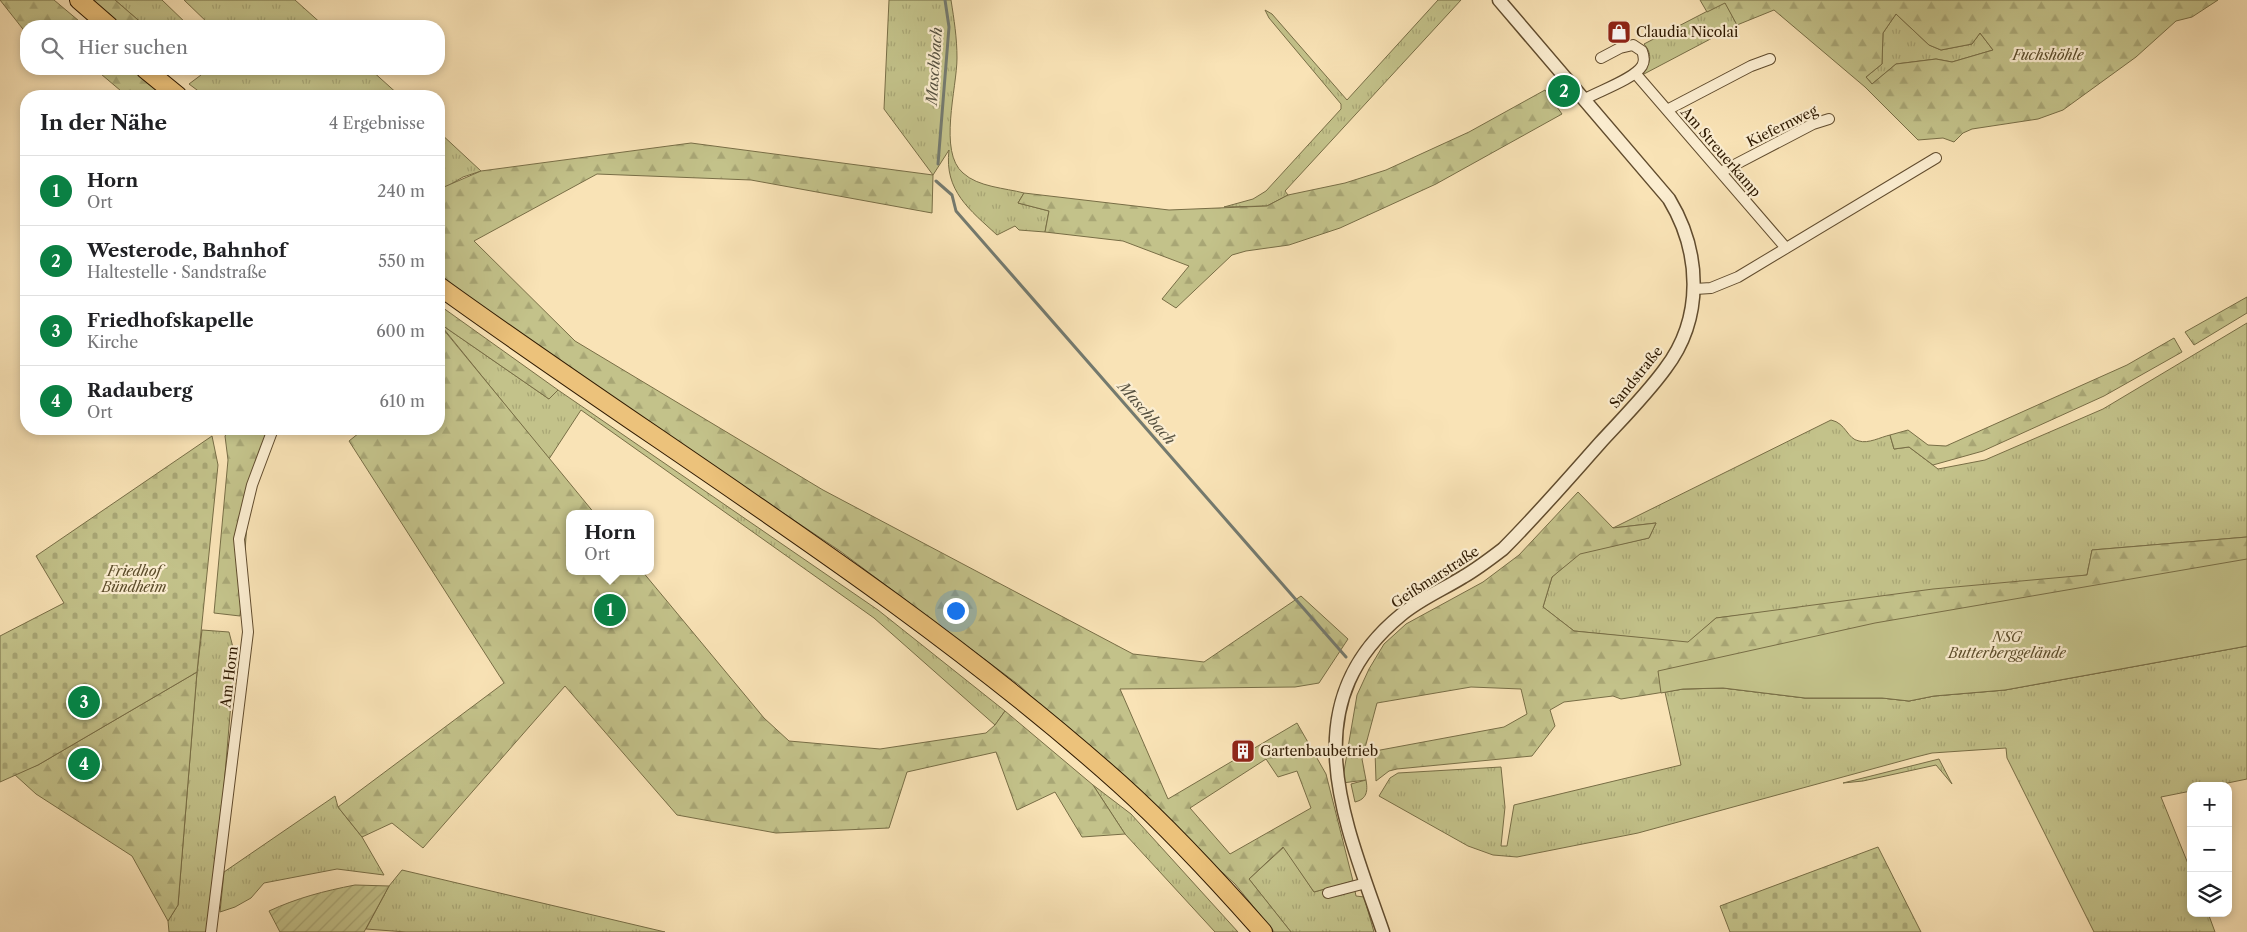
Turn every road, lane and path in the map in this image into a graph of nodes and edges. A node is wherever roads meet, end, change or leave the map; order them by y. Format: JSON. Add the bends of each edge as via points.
{"nodes":[{"id":1,"x":63,"y":0,"type":"edge"},
{"id":2,"x":79,"y":0,"type":"edge"},
{"id":3,"x":1499,"y":0,"type":"edge"},
{"id":4,"x":87,"y":20,"type":"edge"},
{"id":5,"x":102,"y":20,"type":"edge"},
{"id":6,"x":1601,"y":58,"type":"dead end"},
{"id":7,"x":1770,"y":59,"type":"dead end"},
{"id":8,"x":1635,"y":73,"type":"junction"},
{"id":9,"x":152,"y":75,"type":"edge"},
{"id":10,"x":167,"y":75,"type":"edge"},
{"id":11,"x":171,"y":90,"type":"edge"},
{"id":12,"x":186,"y":90,"type":"edge"},
{"id":13,"x":1585,"y":99,"type":"junction"},
{"id":14,"x":1667,"y":110,"type":"junction"},
{"id":15,"x":1829,"y":119,"type":"dead end"},
{"id":16,"x":1936,"y":158,"type":"dead end"},
{"id":17,"x":1721,"y":172,"type":"junction"},
{"id":18,"x":1786,"y":248,"type":"junction"},
{"id":19,"x":445,"y":290,"type":"edge"},
{"id":20,"x":1695,"y":290,"type":"junction"},
{"id":21,"x":445,"y":302,"type":"edge"},
{"id":22,"x":271,"y":435,"type":"edge"},
{"id":23,"x":1503,"y":549,"type":"joint"},
{"id":24,"x":1366,"y":883,"type":"junction"},
{"id":25,"x":1328,"y":893,"type":"dead end"},
{"id":26,"x":1223,"y":895,"type":"junction"},
{"id":27,"x":211,"y":932,"type":"edge"},
{"id":28,"x":1250,"y":932,"type":"edge"},
{"id":29,"x":1263,"y":932,"type":"edge"},
{"id":30,"x":1383,"y":932,"type":"edge"}],
"edges":[{"from":1,"to":4,"type":"highway"},
{"from":2,"to":5,"type":"highway"},
{"from":3,"to":13,"type":"street","name":"Sandstraße"},
{"from":6,"to":8,"type":"street","via":[[1633,45],[1642,51],[1644,60]]},
{"from":7,"to":14,"type":"street"},
{"from":8,"to":13,"type":"street"},
{"from":8,"to":14,"type":"street","name":"Am Streuerkamp"},
{"from":9,"to":11,"type":"highway"},
{"from":10,"to":12,"type":"highway"},
{"from":13,"to":20,"type":"street","name":"Sandstraße","via":[[1677,211],[1691,249]]},
{"from":14,"to":17,"type":"street","name":"Am Streuerkamp"},
{"from":15,"to":17,"type":"street","name":"Kiefernweg","via":[[1813,124]]},
{"from":16,"to":18,"type":"street"},
{"from":17,"to":18,"type":"street","name":"Am Streuerkamp"},
{"from":18,"to":20,"type":"street","via":[[1725,284]]},
{"from":19,"to":26,"type":"highway","via":[[961,652],[1122,786]]},
{"from":20,"to":23,"type":"street","name":"Sandstraße","via":[[1686,334],[1665,369]]},
{"from":21,"to":26,"type":"highway","via":[[804,550],[968,670],[1095,775]]},
{"from":22,"to":27,"type":"street","name":"Am Horn","via":[[252,485],[239,539],[248,632]]},
{"from":23,"to":24,"type":"street","name":"Geißmarstraße","via":[[1401,615],[1369,648],[1348,682],[1337,720],[1334,760],[1342,809]]},
{"from":24,"to":25,"type":"street"},
{"from":24,"to":30,"type":"street","name":"Geißmarstraße"},
{"from":26,"to":28,"type":"highway"},
{"from":26,"to":29,"type":"highway"}]}
